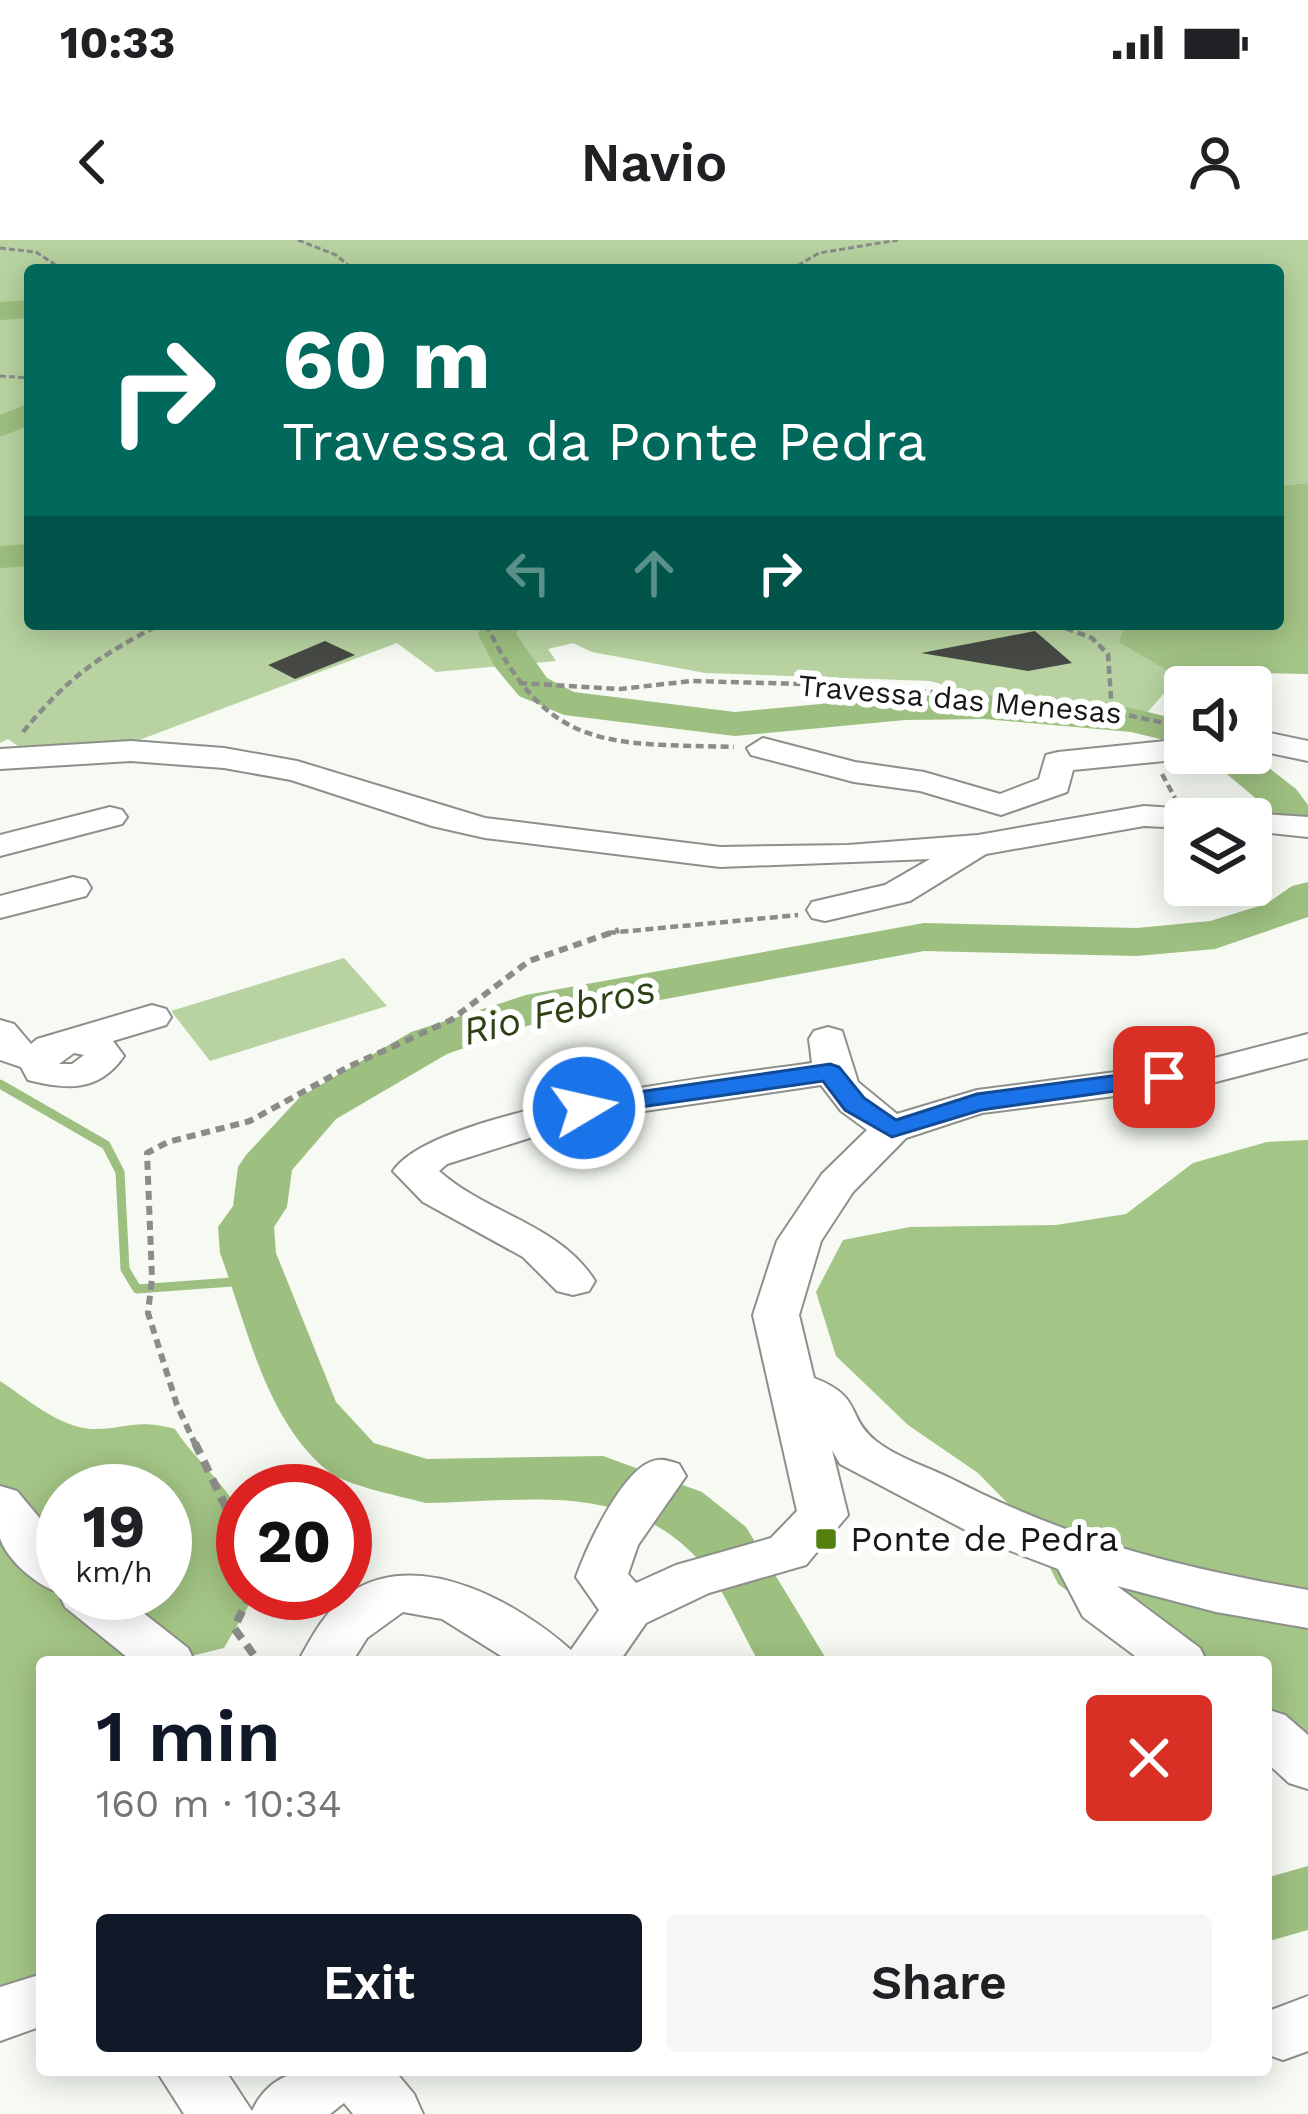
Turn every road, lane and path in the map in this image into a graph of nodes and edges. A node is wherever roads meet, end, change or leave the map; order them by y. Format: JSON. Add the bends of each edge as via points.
{"nodes":[{"id":1,"x":298,"y":240,"type":"edge"},
{"id":2,"x":898,"y":240,"type":"edge"},
{"id":3,"x":0,"y":248,"type":"edge"},
{"id":4,"x":54,"y":264,"type":"edge"},
{"id":5,"x":347,"y":264,"type":"edge"},
{"id":6,"x":801,"y":264,"type":"edge"},
{"id":7,"x":149,"y":630,"type":"edge"},
{"id":8,"x":489,"y":630,"type":"edge"},
{"id":9,"x":1070,"y":630,"type":"edge"},
{"id":10,"x":519,"y":682,"type":"junction"},
{"id":11,"x":1112,"y":712,"type":"junction"},
{"id":12,"x":1164,"y":729,"type":"edge"},
{"id":13,"x":1164,"y":742,"type":"edge"},
{"id":14,"x":1272,"y":743,"type":"edge"},
{"id":15,"x":764,"y":748,"type":"joint"},
{"id":16,"x":8,"y":749,"type":"edge"},
{"id":17,"x":1308,"y":751,"type":"edge"},
{"id":18,"x":1143,"y":754,"type":"junction"},
{"id":19,"x":1144,"y":816,"type":"junction"},
{"id":20,"x":110,"y":817,"type":"dead end"},
{"id":21,"x":1164,"y":817,"type":"edge"},
{"id":22,"x":1008,"y":820,"type":"junction"},
{"id":23,"x":1272,"y":823,"type":"edge"},
{"id":24,"x":1308,"y":827,"type":"edge"},
{"id":25,"x":978,"y":845,"type":"junction"},
{"id":26,"x":0,"y":846,"type":"edge"},
{"id":27,"x":73,"y":888,"type":"dead end"},
{"id":28,"x":0,"y":908,"type":"edge"},
{"id":29,"x":825,"y":910,"type":"joint"},
{"id":30,"x":159,"y":1027,"type":"dead end"},
{"id":31,"x":0,"y":1032,"type":"edge"},
{"id":32,"x":1308,"y":1046,"type":"edge"},
{"id":33,"x":892,"y":1129,"type":"junction"},
{"id":34,"x":573,"y":1281,"type":"dead end"},
{"id":35,"x":796,"y":1389,"type":"junction"},
{"id":36,"x":216,"y":1485,"type":"edge"},
{"id":37,"x":652,"y":1489,"type":"dead end"},
{"id":38,"x":0,"y":1504,"type":"edge"},
{"id":39,"x":36,"y":1549,"type":"edge"},
{"id":40,"x":1076,"y":1556,"type":"junction"},
{"id":41,"x":628,"y":1609,"type":"junction"},
{"id":42,"x":1308,"y":1609,"type":"edge"},
{"id":43,"x":117,"y":1620,"type":"edge"},
{"id":44,"x":238,"y":1620,"type":"edge"},
{"id":45,"x":162,"y":1656,"type":"edge"},
{"id":46,"x":255,"y":1656,"type":"edge"},
{"id":47,"x":327,"y":1656,"type":"edge"},
{"id":48,"x":542,"y":1656,"type":"edge"},
{"id":49,"x":595,"y":1656,"type":"edge"},
{"id":50,"x":1172,"y":1656,"type":"edge"},
{"id":51,"x":1272,"y":1735,"type":"edge"},
{"id":52,"x":1308,"y":1767,"type":"edge"},
{"id":53,"x":36,"y":2002,"type":"edge"},
{"id":54,"x":0,"y":2014,"type":"edge"},
{"id":55,"x":193,"y":2076,"type":"edge"},
{"id":56,"x":332,"y":2076,"type":"edge"},
{"id":57,"x":360,"y":2076,"type":"edge"},
{"id":58,"x":222,"y":2114,"type":"edge"},
{"id":59,"x":282,"y":2114,"type":"edge"},
{"id":60,"x":392,"y":2114,"type":"edge"}],
"edges":[{"from":1,"to":5,"type":"path"},
{"from":2,"to":6,"type":"path","via":[[820,253]]},
{"from":3,"to":4,"type":"path","via":[[32,250]]},
{"from":7,"to":16,"type":"path","via":[[62,685]]},
{"from":8,"to":10,"type":"path"},
{"from":9,"to":11,"type":"path","via":[[1108,654]]},
{"from":10,"to":11,"type":"path","name":"Travessa das Menesas","via":[[878,686]]},
{"from":10,"to":15,"type":"path","via":[[596,740]]},
{"from":11,"to":12,"type":"path","name":"Travessa das Menesas"},
{"from":13,"to":18,"type":"street"},
{"from":14,"to":17,"type":"street"},
{"from":15,"to":22,"type":"street","via":[[947,788]]},
{"from":16,"to":25,"type":"street","via":[[224,758],[297,771],[485,828],[720,857]]},
{"from":18,"to":19,"type":"path","via":[[1169,782],[1175,804]]},
{"from":18,"to":22,"type":"street","via":[[1058,762],[1055,785]]},
{"from":19,"to":21,"type":"street"},
{"from":19,"to":22,"type":"street"},
{"from":20,"to":26,"type":"street"},
{"from":22,"to":25,"type":"street"},
{"from":23,"to":24,"type":"street"},
{"from":25,"to":29,"type":"street","via":[[897,893]]},
{"from":27,"to":28,"type":"street"},
{"from":29,"to":36,"type":"path","via":[[620,930],[572,943],[529,961],[451,1020],[250,1121],[147,1153],[149,1304],[170,1385]]},
{"from":30,"to":31,"type":"street","via":[[89,1048],[51,1047],[38,1060],[13,1051]]},
{"from":32,"to":33,"type":"street","via":[[1208,1072],[977,1102]]},
{"from":33,"to":34,"type":"street","via":[[855,1104],[829,1056],[584,1108],[432,1155],[415,1171],[438,1193],[538,1247]]},
{"from":33,"to":35,"type":"street","via":[[837,1183],[799,1241],[776,1315]]},
{"from":35,"to":40,"type":"street","via":[[825,1400],[857,1452]]},
{"from":35,"to":41,"type":"street","via":[[824,1515],[788,1552],[694,1578]]},
{"from":37,"to":41,"type":"street","via":[[615,1539],[601,1577]]},
{"from":38,"to":39,"type":"street"},
{"from":40,"to":42,"type":"street"},
{"from":40,"to":50,"type":"street","via":[[1101,1603]]},
{"from":41,"to":49,"type":"street"},
{"from":43,"to":45,"type":"street"},
{"from":44,"to":46,"type":"path","via":[[234,1628]]},
{"from":47,"to":48,"type":"street","via":[[337,1636],[377,1601],[419,1590],[467,1605]]},
{"from":51,"to":52,"type":"street"},
{"from":53,"to":54,"type":"street"},
{"from":55,"to":58,"type":"street"},
{"from":56,"to":59,"type":"street"},
{"from":57,"to":60,"type":"street"}]}
